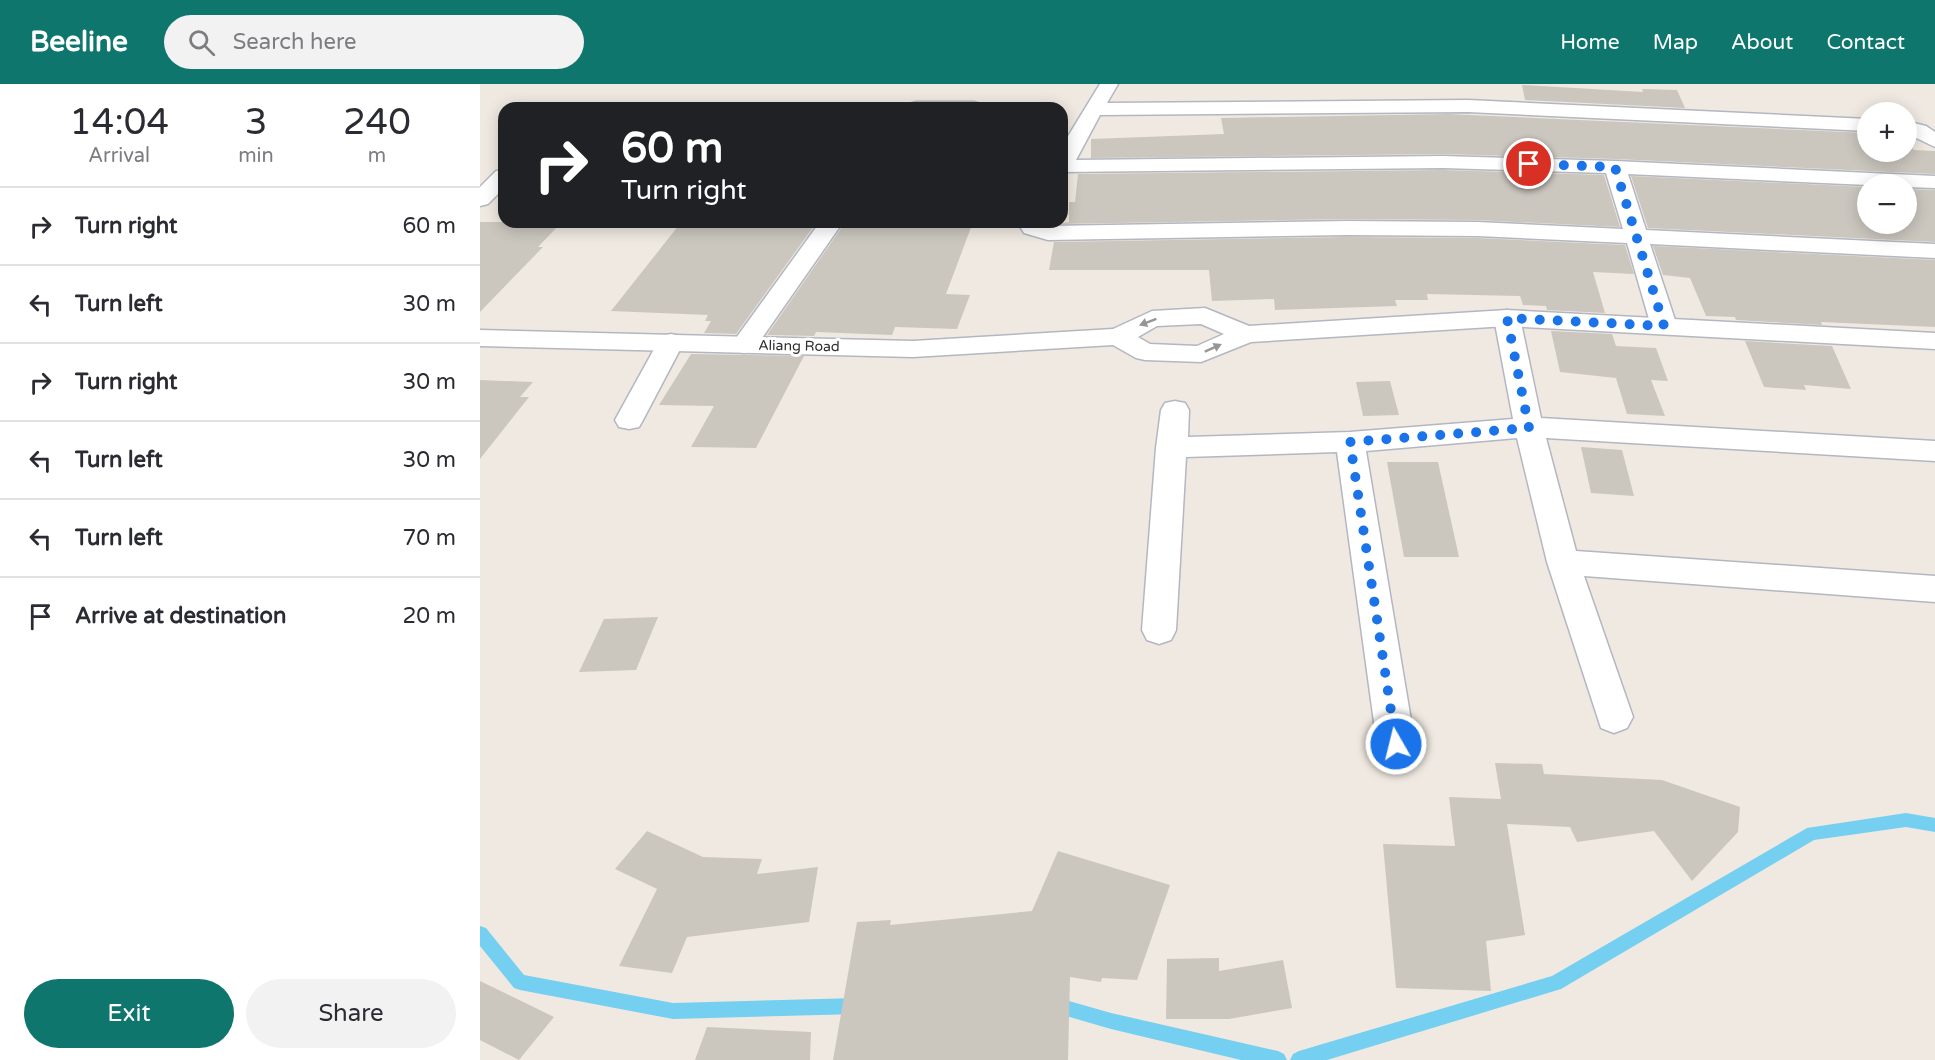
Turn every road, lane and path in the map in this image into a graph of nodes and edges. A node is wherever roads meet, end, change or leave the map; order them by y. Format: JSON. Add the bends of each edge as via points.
{"nodes":[{"id":1,"x":1109,"y":84,"type":"edge"},
{"id":2,"x":1226,"y":84,"type":"edge"},
{"id":3,"x":1339,"y":84,"type":"edge"},
{"id":4,"x":1466,"y":84,"type":"edge"},
{"id":5,"x":1341,"y":105,"type":"junction"},
{"id":6,"x":1468,"y":106,"type":"junction"},
{"id":7,"x":1223,"y":107,"type":"junction"},
{"id":8,"x":1095,"y":109,"type":"junction"},
{"id":9,"x":1857,"y":124,"type":"edge"},
{"id":10,"x":1917,"y":130,"type":"edge"},
{"id":11,"x":1935,"y":141,"type":"edge"},
{"id":12,"x":1068,"y":154,"type":"edge"},
{"id":13,"x":1068,"y":166,"type":"edge"},
{"id":14,"x":1615,"y":167,"type":"junction"},
{"id":15,"x":498,"y":182,"type":"edge"},
{"id":16,"x":1935,"y":182,"type":"edge"},
{"id":17,"x":480,"y":199,"type":"edge"},
{"id":18,"x":828,"y":228,"type":"edge"},
{"id":19,"x":1032,"y":228,"type":"edge"},
{"id":20,"x":1638,"y":235,"type":"junction"},
{"id":21,"x":1935,"y":251,"type":"edge"},
{"id":22,"x":1507,"y":318,"type":"junction"},
{"id":23,"x":1664,"y":326,"type":"junction"},
{"id":24,"x":1246,"y":334,"type":"junction"},
{"id":25,"x":1118,"y":337,"type":"junction"},
{"id":26,"x":480,"y":338,"type":"edge"},
{"id":27,"x":1935,"y":341,"type":"edge"},
{"id":28,"x":672,"y":342,"type":"junction"},
{"id":29,"x":744,"y":345,"type":"junction"},
{"id":30,"x":1175,"y":410,"type":"dead end"},
{"id":31,"x":629,"y":420,"type":"dead end"},
{"id":32,"x":1529,"y":428,"type":"junction"},
{"id":33,"x":1350,"y":442,"type":"junction"},
{"id":34,"x":1171,"y":448,"type":"junction"},
{"id":35,"x":1935,"y":451,"type":"edge"},
{"id":36,"x":1563,"y":562,"type":"junction"},
{"id":37,"x":1935,"y":589,"type":"edge"},
{"id":38,"x":1159,"y":630,"type":"dead end"},
{"id":39,"x":1614,"y":717,"type":"dead end"},
{"id":40,"x":1396,"y":744,"type":"dead end"}],
"edges":[{"from":1,"to":8,"type":"street"},
{"from":2,"to":7,"type":"street"},
{"from":3,"to":5,"type":"street"},
{"from":4,"to":6,"type":"street"},
{"from":5,"to":6,"type":"street"},
{"from":5,"to":7,"type":"street"},
{"from":6,"to":9,"type":"street"},
{"from":7,"to":8,"type":"street"},
{"from":8,"to":12,"type":"street"},
{"from":10,"to":11,"type":"street"},
{"from":13,"to":14,"type":"street","via":[[1443,162]]},
{"from":14,"to":16,"type":"street"},
{"from":14,"to":20,"type":"street"},
{"from":15,"to":17,"type":"street"},
{"from":18,"to":29,"type":"street"},
{"from":19,"to":20,"type":"street","via":[[1048,233],[1347,228]]},
{"from":20,"to":21,"type":"street"},
{"from":20,"to":23,"type":"street"},
{"from":22,"to":23,"type":"street"},
{"from":22,"to":24,"type":"street"},
{"from":22,"to":32,"type":"street"},
{"from":23,"to":27,"type":"street"},
{"from":25,"to":24,"type":"street","one_way":true,"via":[[1145,352],[1201,354]]},
{"from":24,"to":25,"type":"street","one_way":true,"via":[[1205,316],[1152,319]]},
{"from":25,"to":29,"type":"street","name":"Aliang Road","via":[[913,349]]},
{"from":26,"to":28,"type":"street","name":"Aliang Road"},
{"from":28,"to":29,"type":"street","name":"Aliang Road"},
{"from":28,"to":31,"type":"street"},
{"from":30,"to":34,"type":"street"},
{"from":32,"to":33,"type":"street"},
{"from":32,"to":35,"type":"street"},
{"from":32,"to":36,"type":"street"},
{"from":33,"to":34,"type":"street"},
{"from":33,"to":40,"type":"street"},
{"from":34,"to":38,"type":"street"},
{"from":36,"to":37,"type":"street"},
{"from":36,"to":39,"type":"street"}]}
